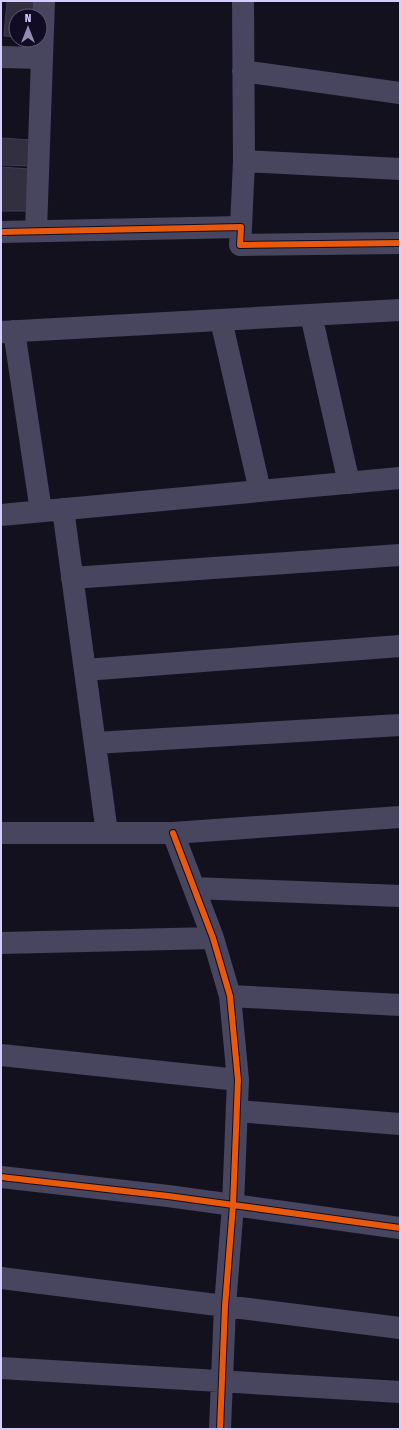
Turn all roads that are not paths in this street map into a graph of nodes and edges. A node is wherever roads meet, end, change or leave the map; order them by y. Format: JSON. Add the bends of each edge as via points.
{"nodes":[{"id":1,"x":44,"y":1,"type":"edge"},
{"id":2,"x":243,"y":1,"type":"edge"},
{"id":3,"x":1,"y":57,"type":"edge"},
{"id":4,"x":42,"y":58,"type":"junction"},
{"id":5,"x":243,"y":72,"type":"junction"},
{"id":6,"x":400,"y":93,"type":"edge"},
{"id":7,"x":244,"y":161,"type":"junction"},
{"id":8,"x":400,"y":168,"type":"edge"},
{"id":9,"x":241,"y":227,"type":"junction"},
{"id":10,"x":36,"y":231,"type":"junction"},
{"id":11,"x":1,"y":232,"type":"edge"},
{"id":12,"x":400,"y":243,"type":"edge"},
{"id":13,"x":400,"y":310,"type":"edge"},
{"id":14,"x":312,"y":314,"type":"junction"},
{"id":15,"x":222,"y":320,"type":"junction"},
{"id":16,"x":7,"y":332,"type":"edge"},
{"id":17,"x":400,"y":478,"type":"edge"},
{"id":18,"x":349,"y":483,"type":"junction"},
{"id":19,"x":260,"y":491,"type":"junction"},
{"id":20,"x":63,"y":509,"type":"junction"},
{"id":21,"x":42,"y":511,"type":"junction"},
{"id":22,"x":1,"y":515,"type":"edge"},
{"id":23,"x":400,"y":555,"type":"edge"},
{"id":24,"x":72,"y":578,"type":"junction"},
{"id":25,"x":400,"y":646,"type":"edge"},
{"id":26,"x":85,"y":670,"type":"junction"},
{"id":27,"x":400,"y":725,"type":"edge"},
{"id":28,"x":95,"y":743,"type":"junction"},
{"id":29,"x":400,"y":817,"type":"edge"},
{"id":30,"x":1,"y":833,"type":"edge"},
{"id":31,"x":107,"y":833,"type":"junction"},
{"id":32,"x":173,"y":833,"type":"junction"},
{"id":33,"x":194,"y":888,"type":"junction"},
{"id":34,"x":400,"y":896,"type":"edge"},
{"id":35,"x":213,"y":938,"type":"junction"},
{"id":36,"x":1,"y":943,"type":"edge"},
{"id":37,"x":230,"y":996,"type":"junction"},
{"id":38,"x":400,"y":1005,"type":"edge"},
{"id":39,"x":1,"y":1055,"type":"edge"},
{"id":40,"x":238,"y":1080,"type":"junction"},
{"id":41,"x":237,"y":1111,"type":"junction"},
{"id":42,"x":400,"y":1124,"type":"edge"},
{"id":43,"x":1,"y":1177,"type":"edge"},
{"id":44,"x":233,"y":1205,"type":"junction"},
{"id":45,"x":400,"y":1228,"type":"edge"},
{"id":46,"x":1,"y":1278,"type":"edge"},
{"id":47,"x":225,"y":1306,"type":"junction"},
{"id":48,"x":400,"y":1328,"type":"edge"},
{"id":49,"x":1,"y":1368,"type":"edge"},
{"id":50,"x":222,"y":1381,"type":"junction"},
{"id":51,"x":400,"y":1392,"type":"edge"},
{"id":52,"x":220,"y":1429,"type":"edge"}],
"edges":[{"from":1,"to":4,"type":"street"},
{"from":2,"to":5,"type":"street"},
{"from":3,"to":4,"type":"street"},
{"from":4,"to":10,"type":"street"},
{"from":5,"to":6,"type":"street"},
{"from":5,"to":7,"type":"street"},
{"from":7,"to":8,"type":"street"},
{"from":7,"to":9,"type":"street"},
{"from":9,"to":10,"type":"street"},
{"from":9,"to":12,"type":"street","via":[[240,245]]},
{"from":10,"to":11,"type":"street"},
{"from":13,"to":14,"type":"street"},
{"from":14,"to":15,"type":"street"},
{"from":14,"to":18,"type":"street"},
{"from":15,"to":16,"type":"street"},
{"from":15,"to":19,"type":"street"},
{"from":16,"to":21,"type":"street"},
{"from":17,"to":18,"type":"street"},
{"from":18,"to":19,"type":"street"},
{"from":19,"to":20,"type":"street"},
{"from":20,"to":21,"type":"street"},
{"from":20,"to":24,"type":"street"},
{"from":21,"to":22,"type":"street"},
{"from":23,"to":24,"type":"street"},
{"from":24,"to":26,"type":"street"},
{"from":25,"to":26,"type":"street"},
{"from":26,"to":28,"type":"street"},
{"from":27,"to":28,"type":"street"},
{"from":28,"to":31,"type":"street"},
{"from":29,"to":32,"type":"street"},
{"from":30,"to":31,"type":"street"},
{"from":31,"to":32,"type":"street"},
{"from":32,"to":33,"type":"street"},
{"from":33,"to":34,"type":"street"},
{"from":33,"to":35,"type":"street"},
{"from":35,"to":36,"type":"street"},
{"from":35,"to":37,"type":"street"},
{"from":37,"to":38,"type":"street"},
{"from":37,"to":40,"type":"street"},
{"from":39,"to":40,"type":"street"},
{"from":40,"to":41,"type":"street"},
{"from":41,"to":42,"type":"street"},
{"from":41,"to":44,"type":"street"},
{"from":43,"to":44,"type":"street"},
{"from":44,"to":45,"type":"street"},
{"from":44,"to":47,"type":"street"},
{"from":46,"to":47,"type":"street"},
{"from":47,"to":48,"type":"street"},
{"from":47,"to":50,"type":"street"},
{"from":49,"to":50,"type":"street"},
{"from":50,"to":51,"type":"street"},
{"from":50,"to":52,"type":"street"}]}
